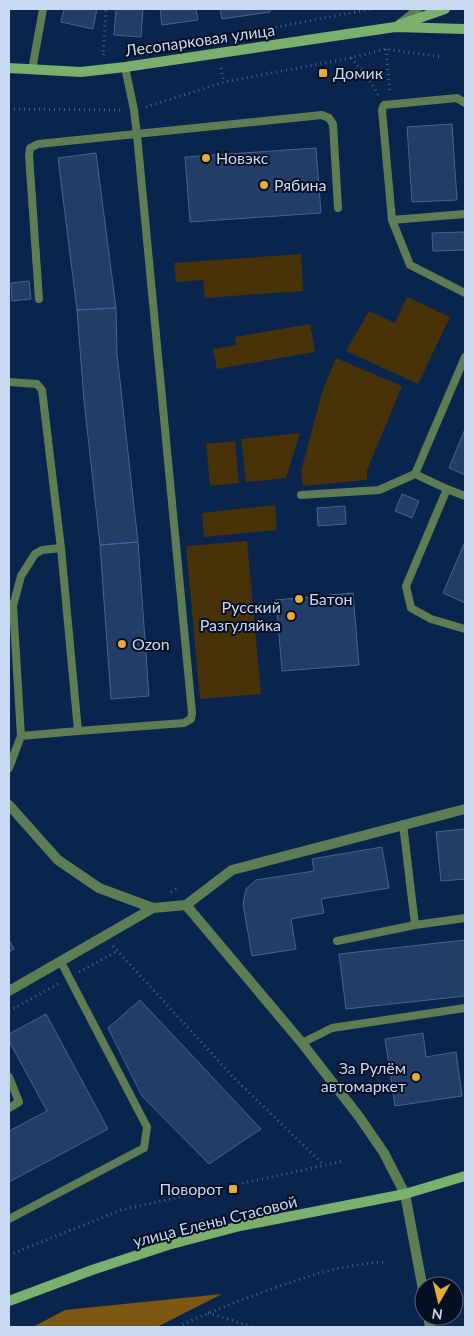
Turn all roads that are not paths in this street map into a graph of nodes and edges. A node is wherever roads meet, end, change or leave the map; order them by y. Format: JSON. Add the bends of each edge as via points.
{"nodes":[{"id":1,"x":42,"y":9,"type":"edge"},
{"id":2,"x":418,"y":9,"type":"edge"},
{"id":3,"x":446,"y":9,"type":"edge"},
{"id":4,"x":395,"y":27,"type":"junction"},
{"id":5,"x":465,"y":29,"type":"edge"},
{"id":6,"x":124,"y":67,"type":"junction"},
{"id":7,"x":9,"y":68,"type":"edge"},
{"id":8,"x":32,"y":70,"type":"junction"},
{"id":9,"x":465,"y":103,"type":"edge"},
{"id":10,"x":137,"y":134,"type":"junction"},
{"id":11,"x":338,"y":208,"type":"dead end"},
{"id":12,"x":465,"y":214,"type":"edge"},
{"id":13,"x":392,"y":220,"type":"junction"},
{"id":14,"x":465,"y":293,"type":"edge"},
{"id":15,"x":39,"y":299,"type":"dead end"},
{"id":16,"x":465,"y":357,"type":"edge"},
{"id":17,"x":9,"y":382,"type":"edge"},
{"id":18,"x":415,"y":474,"type":"junction"},
{"id":19,"x":447,"y":489,"type":"junction"},
{"id":20,"x":302,"y":495,"type":"dead end"},
{"id":21,"x":465,"y":496,"type":"edge"},
{"id":22,"x":61,"y":548,"type":"junction"},
{"id":23,"x":465,"y":629,"type":"edge"},
{"id":24,"x":78,"y":731,"type":"junction"},
{"id":25,"x":21,"y":736,"type":"junction"},
{"id":26,"x":9,"y":768,"type":"edge"},
{"id":27,"x":9,"y":806,"type":"edge"},
{"id":28,"x":465,"y":809,"type":"edge"},
{"id":29,"x":9,"y":812,"type":"edge"},
{"id":30,"x":18,"y":818,"type":"junction"},
{"id":31,"x":403,"y":824,"type":"junction"},
{"id":32,"x":186,"y":905,"type":"junction"},
{"id":33,"x":153,"y":908,"type":"junction"},
{"id":34,"x":465,"y":918,"type":"edge"},
{"id":35,"x":415,"y":925,"type":"junction"},
{"id":36,"x":337,"y":941,"type":"dead end"},
{"id":37,"x":61,"y":962,"type":"junction"},
{"id":38,"x":9,"y":991,"type":"edge"},
{"id":39,"x":465,"y":1008,"type":"edge"},
{"id":40,"x":302,"y":1043,"type":"junction"},
{"id":41,"x":9,"y":1077,"type":"edge"},
{"id":42,"x":9,"y":1108,"type":"edge"},
{"id":43,"x":465,"y":1176,"type":"edge"},
{"id":44,"x":405,"y":1194,"type":"junction"},
{"id":45,"x":9,"y":1219,"type":"edge"},
{"id":46,"x":420,"y":1276,"type":"edge"},
{"id":47,"x":9,"y":1300,"type":"edge"}],
"edges":[{"from":1,"to":8,"type":"lane"},
{"from":2,"to":4,"type":"lane"},
{"from":3,"to":4,"type":"main road"},
{"from":4,"to":5,"type":"main road"},
{"from":4,"to":6,"type":"main road","name":"Лесопарковая улица"},
{"from":6,"to":8,"type":"main road","name":"Лесопарковая улица","via":[[81,72]]},
{"from":6,"to":10,"type":"lane"},
{"from":7,"to":8,"type":"main road","name":"Лесопарковая улица"},
{"from":9,"to":13,"type":"lane","via":[[457,98],[388,104],[382,110]]},
{"from":10,"to":11,"type":"lane","via":[[322,115],[333,124]]},
{"from":10,"to":15,"type":"lane","via":[[38,144],[30,148]]},
{"from":10,"to":24,"type":"lane","via":[[192,713],[191,719],[184,723]]},
{"from":12,"to":13,"type":"lane"},
{"from":13,"to":14,"type":"lane","via":[[410,265]]},
{"from":16,"to":18,"type":"lane"},
{"from":17,"to":22,"type":"lane","via":[[37,384],[42,390]]},
{"from":18,"to":19,"type":"lane"},
{"from":18,"to":20,"type":"lane","via":[[379,490]]},
{"from":19,"to":21,"type":"lane"},
{"from":19,"to":23,"type":"lane","via":[[406,586],[411,608],[431,619]]},
{"from":22,"to":24,"type":"lane"},
{"from":22,"to":25,"type":"lane","via":[[35,554],[21,576],[12,606]]},
{"from":24,"to":25,"type":"lane"},
{"from":25,"to":26,"type":"lane"},
{"from":27,"to":30,"type":"street"},
{"from":28,"to":31,"type":"street"},
{"from":29,"to":30,"type":"street"},
{"from":30,"to":33,"type":"street","via":[[58,860],[99,888]]},
{"from":31,"to":32,"type":"street","via":[[232,870]]},
{"from":31,"to":35,"type":"lane"},
{"from":32,"to":33,"type":"street"},
{"from":32,"to":40,"type":"street"},
{"from":33,"to":37,"type":"street"},
{"from":34,"to":35,"type":"lane"},
{"from":35,"to":36,"type":"lane"},
{"from":37,"to":38,"type":"street"},
{"from":37,"to":45,"type":"lane","via":[[147,1127],[144,1148]]},
{"from":39,"to":40,"type":"lane","via":[[332,1028]]},
{"from":40,"to":44,"type":"street","via":[[384,1153]]},
{"from":41,"to":42,"type":"lane","via":[[19,1102]]},
{"from":43,"to":44,"type":"main road","name":"улица Елены Стасовой"},
{"from":44,"to":46,"type":"street"},
{"from":44,"to":47,"type":"main road","name":"улица Елены Стасовой","via":[[240,1226],[168,1245]]}]}
